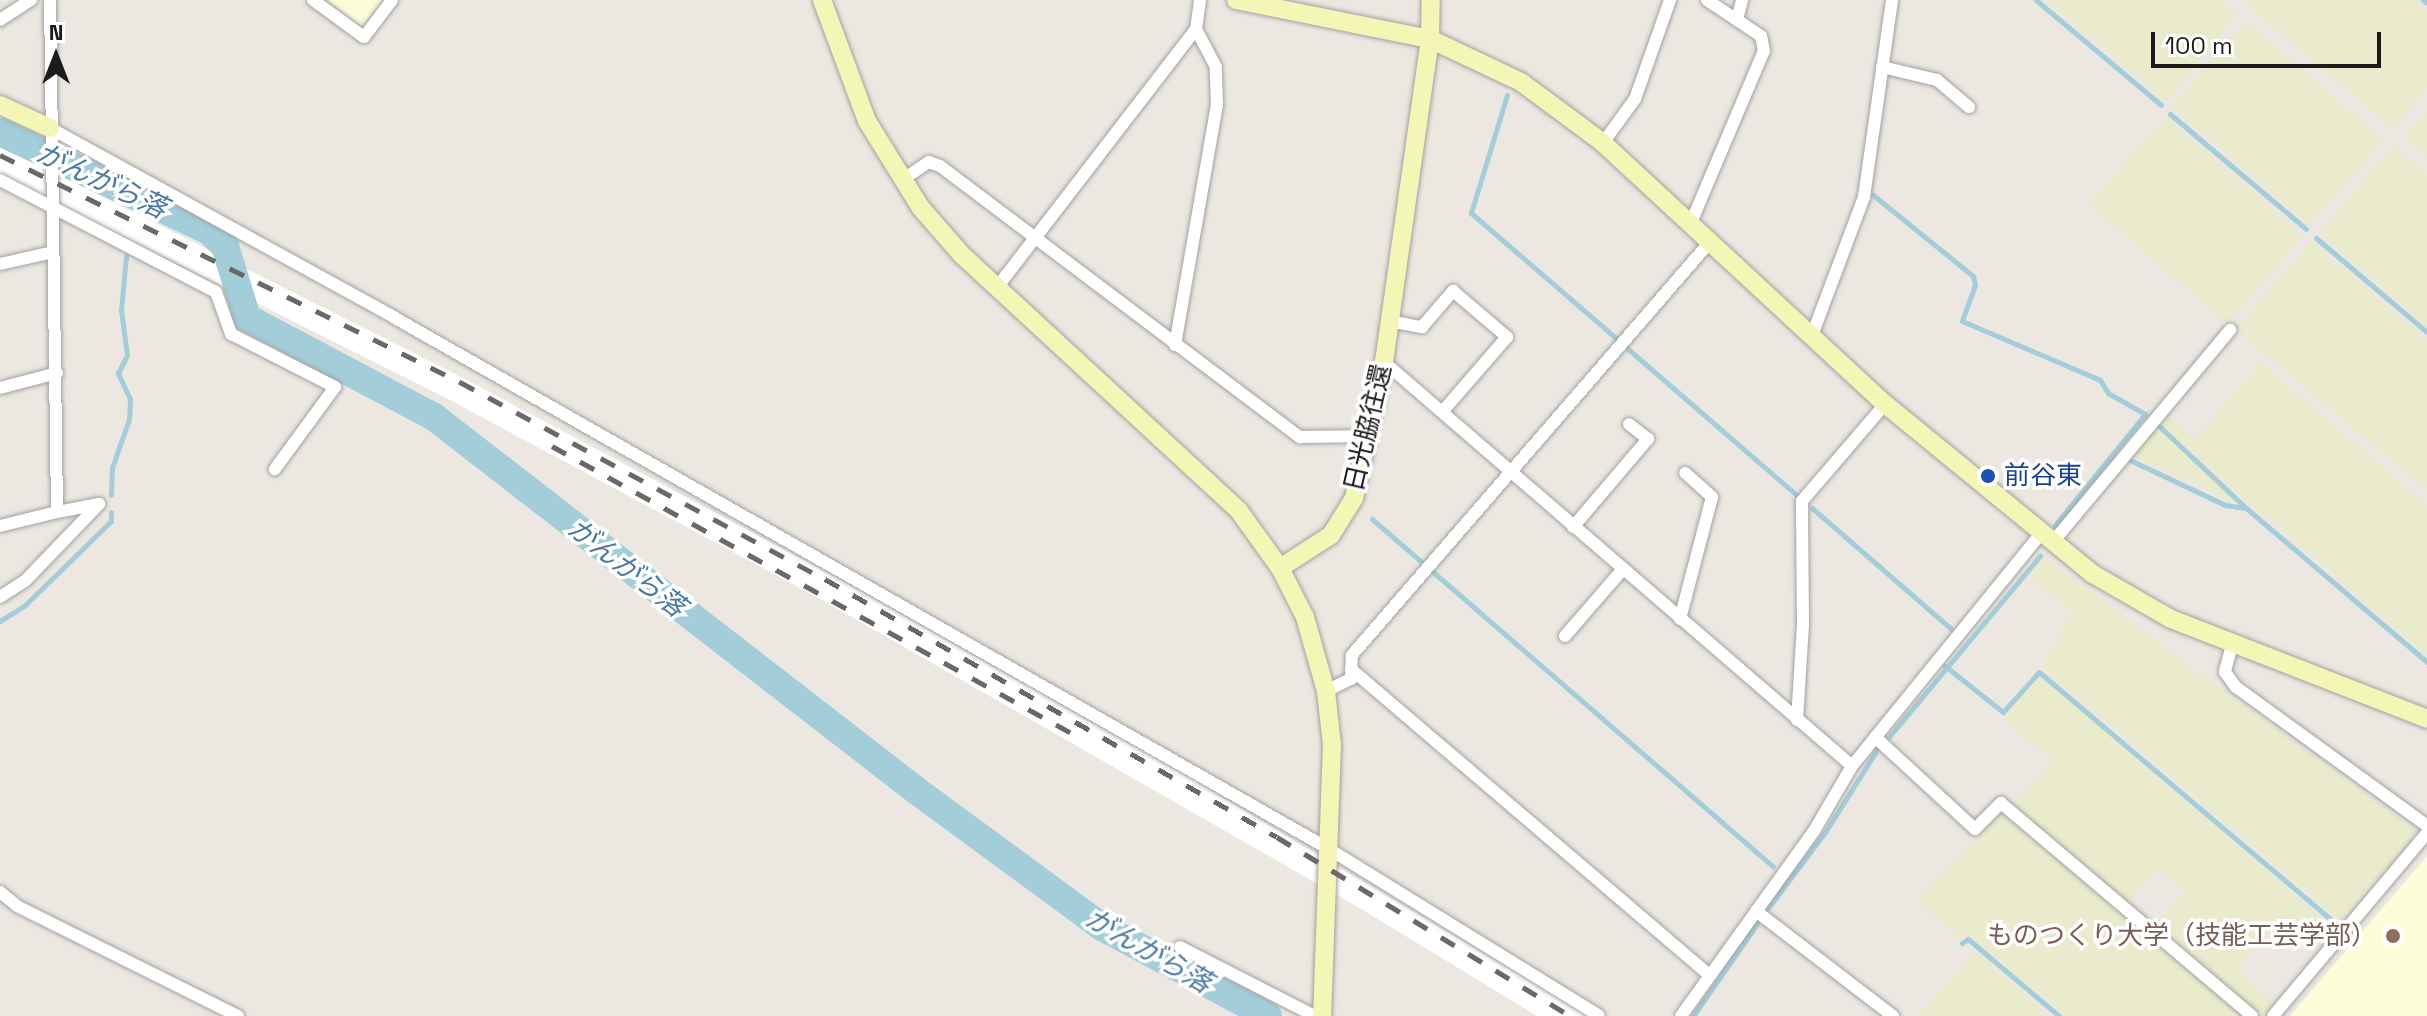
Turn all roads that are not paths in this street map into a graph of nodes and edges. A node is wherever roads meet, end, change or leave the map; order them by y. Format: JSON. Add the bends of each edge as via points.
{"nodes":[{"id":1,"x":31,"y":0,"type":"edge"},
{"id":2,"x":50,"y":0,"type":"edge"},
{"id":3,"x":313,"y":0,"type":"edge"},
{"id":4,"x":392,"y":0,"type":"edge"},
{"id":5,"x":822,"y":0,"type":"edge"},
{"id":6,"x":1200,"y":0,"type":"edge"},
{"id":7,"x":1236,"y":0,"type":"edge"},
{"id":8,"x":1431,"y":0,"type":"edge"},
{"id":9,"x":1670,"y":0,"type":"edge"},
{"id":10,"x":1707,"y":0,"type":"edge"},
{"id":11,"x":1742,"y":0,"type":"edge"},
{"id":12,"x":1892,"y":0,"type":"edge"},
{"id":13,"x":0,"y":20,"type":"edge"},
{"id":14,"x":1737,"y":20,"type":"junction"},
{"id":15,"x":1196,"y":29,"type":"junction"},
{"id":16,"x":1430,"y":39,"type":"junction"},
{"id":17,"x":1882,"y":67,"type":"junction"},
{"id":18,"x":0,"y":105,"type":"edge"},
{"id":19,"x":1969,"y":107,"type":"dead end"},
{"id":20,"x":50,"y":128,"type":"junction"},
{"id":21,"x":1603,"y":143,"type":"junction"},
{"id":22,"x":0,"y":180,"type":"edge"},
{"id":23,"x":902,"y":180,"type":"junction"},
{"id":24,"x":53,"y":208,"type":"junction"},
{"id":25,"x":1690,"y":225,"type":"junction"},
{"id":26,"x":1035,"y":237,"type":"junction"},
{"id":27,"x":1709,"y":243,"type":"junction"},
{"id":28,"x":53,"y":252,"type":"junction"},
{"id":29,"x":0,"y":264,"type":"edge"},
{"id":30,"x":998,"y":286,"type":"junction"},
{"id":31,"x":1390,"y":321,"type":"junction"},
{"id":32,"x":2230,"y":330,"type":"dead end"},
{"id":33,"x":1811,"y":338,"type":"junction"},
{"id":34,"x":1175,"y":345,"type":"junction"},
{"id":35,"x":1384,"y":362,"type":"junction"},
{"id":36,"x":57,"y":373,"type":"junction"},
{"id":37,"x":0,"y":388,"type":"edge"},
{"id":38,"x":1885,"y":404,"type":"junction"},
{"id":39,"x":1442,"y":412,"type":"junction"},
{"id":40,"x":1629,"y":424,"type":"dead end"},
{"id":41,"x":1370,"y":436,"type":"junction"},
{"id":42,"x":275,"y":469,"type":"dead end"},
{"id":43,"x":1511,"y":472,"type":"junction"},
{"id":44,"x":1685,"y":473,"type":"dead end"},
{"id":45,"x":57,"y":512,"type":"junction"},
{"id":46,"x":0,"y":526,"type":"edge"},
{"id":47,"x":1573,"y":527,"type":"junction"},
{"id":48,"x":2046,"y":539,"type":"junction"},
{"id":49,"x":1280,"y":568,"type":"junction"},
{"id":50,"x":1623,"y":569,"type":"junction"},
{"id":51,"x":0,"y":597,"type":"edge"},
{"id":52,"x":1680,"y":619,"type":"junction"},
{"id":53,"x":1565,"y":636,"type":"dead end"},
{"id":54,"x":2232,"y":645,"type":"junction"},
{"id":55,"x":1351,"y":669,"type":"junction"},
{"id":56,"x":1326,"y":691,"type":"junction"},
{"id":57,"x":2427,"y":719,"type":"edge"},
{"id":58,"x":1797,"y":720,"type":"junction"},
{"id":59,"x":1875,"y":737,"type":"junction"},
{"id":60,"x":1852,"y":766,"type":"junction"},
{"id":61,"x":2427,"y":826,"type":"edge"},
{"id":62,"x":2427,"y":833,"type":"edge"},
{"id":63,"x":1329,"y":849,"type":"junction"},
{"id":64,"x":0,"y":892,"type":"edge"},
{"id":65,"x":1756,"y":911,"type":"junction"},
{"id":66,"x":1180,"y":947,"type":"dead end"},
{"id":67,"x":1708,"y":974,"type":"junction"},
{"id":68,"x":238,"y":1016,"type":"edge"},
{"id":69,"x":1315,"y":1016,"type":"edge"},
{"id":70,"x":1322,"y":1016,"type":"edge"},
{"id":71,"x":1599,"y":1016,"type":"edge"},
{"id":72,"x":1681,"y":1016,"type":"edge"},
{"id":73,"x":1893,"y":1016,"type":"edge"},
{"id":74,"x":2252,"y":1016,"type":"edge"},
{"id":75,"x":2273,"y":1016,"type":"edge"}],
"edges":[{"from":1,"to":13,"type":"street"},
{"from":2,"to":20,"type":"street"},
{"from":3,"to":4,"type":"street","via":[[364,37]]},
{"from":5,"to":23,"type":"street","via":[[850,85]]},
{"from":6,"to":15,"type":"street"},
{"from":7,"to":16,"type":"street"},
{"from":8,"to":16,"type":"street","name":"日光脇往還"},
{"from":9,"to":21,"type":"street","via":[[1635,99]]},
{"from":10,"to":14,"type":"street"},
{"from":11,"to":14,"type":"street"},
{"from":12,"to":17,"type":"street"},
{"from":14,"to":25,"type":"street","via":[[1761,36],[1764,51]]},
{"from":15,"to":26,"type":"street"},
{"from":15,"to":34,"type":"street","via":[[1216,67],[1217,105]]},
{"from":16,"to":21,"type":"street","via":[[1521,82]]},
{"from":16,"to":31,"type":"street","name":"日光脇往還"},
{"from":17,"to":19,"type":"street","via":[[1937,80]]},
{"from":17,"to":33,"type":"street","via":[[1864,197]]},
{"from":18,"to":20,"type":"street"},
{"from":20,"to":24,"type":"street"},
{"from":20,"to":63,"type":"street"},
{"from":21,"to":25,"type":"street"},
{"from":22,"to":24,"type":"street"},
{"from":23,"to":26,"type":"street","via":[[929,162],[940,166]]},
{"from":23,"to":30,"type":"street","via":[[938,230]]},
{"from":24,"to":28,"type":"street"},
{"from":24,"to":42,"type":"street","via":[[216,292],[231,334],[335,387]]},
{"from":25,"to":27,"type":"street"},
{"from":26,"to":30,"type":"street"},
{"from":26,"to":34,"type":"street"},
{"from":27,"to":33,"type":"street"},
{"from":27,"to":43,"type":"street"},
{"from":28,"to":29,"type":"street"},
{"from":28,"to":36,"type":"street"},
{"from":30,"to":49,"type":"street","via":[[1203,473],[1239,511]]},
{"from":31,"to":35,"type":"street","name":"日光脇往還"},
{"from":31,"to":39,"type":"street","via":[[1422,327],[1453,291],[1507,337]]},
{"from":32,"to":48,"type":"street"},
{"from":33,"to":38,"type":"street"},
{"from":34,"to":41,"type":"street","via":[[1300,437]]},
{"from":35,"to":39,"type":"street"},
{"from":35,"to":41,"type":"street","name":"日光脇往還"},
{"from":36,"to":37,"type":"street"},
{"from":36,"to":45,"type":"street"},
{"from":38,"to":48,"type":"street"},
{"from":38,"to":58,"type":"street","via":[[1802,501]]},
{"from":39,"to":43,"type":"street"},
{"from":40,"to":47,"type":"street","via":[[1648,439]]},
{"from":41,"to":49,"type":"street","name":"日光脇往還","via":[[1354,498],[1339,527]]},
{"from":43,"to":47,"type":"street"},
{"from":43,"to":55,"type":"street","via":[[1352,655]]},
{"from":44,"to":52,"type":"street","via":[[1712,497]]},
{"from":45,"to":46,"type":"street"},
{"from":45,"to":51,"type":"street","via":[[99,504],[25,581]]},
{"from":47,"to":50,"type":"street"},
{"from":48,"to":54,"type":"street","via":[[2127,596]]},
{"from":48,"to":59,"type":"street"},
{"from":49,"to":56,"type":"street","via":[[1305,617]]},
{"from":50,"to":52,"type":"street"},
{"from":50,"to":53,"type":"street"},
{"from":52,"to":58,"type":"street"},
{"from":54,"to":57,"type":"street"},
{"from":54,"to":61,"type":"street","via":[[2225,672],[2236,687]]},
{"from":55,"to":56,"type":"street","via":[[1351,679]]},
{"from":55,"to":67,"type":"street"},
{"from":56,"to":63,"type":"street","via":[[1332,745]]},
{"from":58,"to":60,"type":"street"},
{"from":59,"to":60,"type":"street"},
{"from":59,"to":74,"type":"street","via":[[1975,829],[2001,803]]},
{"from":60,"to":65,"type":"street"},
{"from":62,"to":75,"type":"street"},
{"from":63,"to":70,"type":"street"},
{"from":63,"to":71,"type":"street"},
{"from":64,"to":68,"type":"street","via":[[17,906]]},
{"from":65,"to":67,"type":"street"},
{"from":65,"to":73,"type":"street"},
{"from":66,"to":69,"type":"street"},
{"from":67,"to":72,"type":"street"}]}
